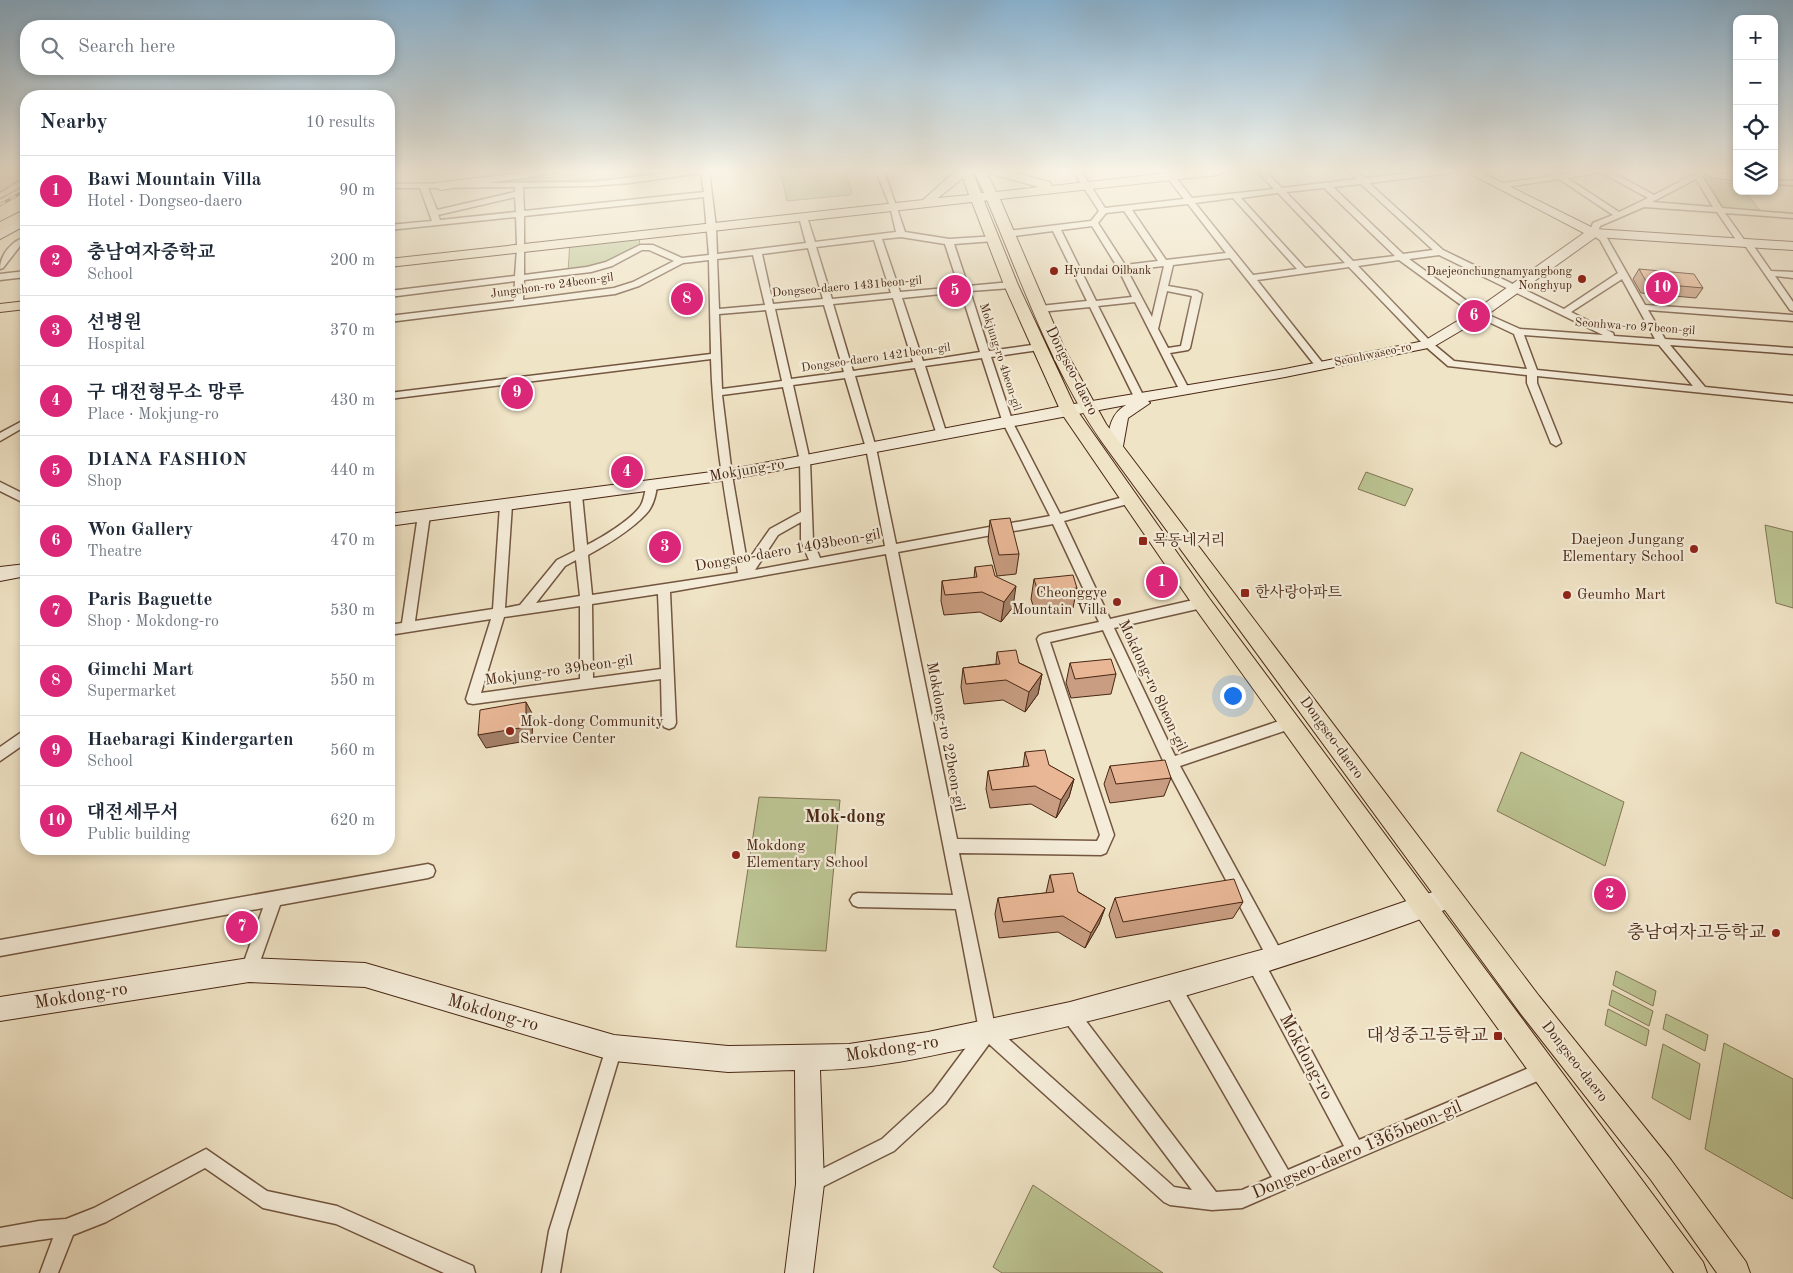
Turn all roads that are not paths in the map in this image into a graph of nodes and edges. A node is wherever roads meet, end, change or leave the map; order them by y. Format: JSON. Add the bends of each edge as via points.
{"nodes":[{"id":1,"x":520,"y":230,"type":"edge"},
{"id":2,"x":672,"y":230,"type":"edge"},
{"id":3,"x":712,"y":230,"type":"edge"},
{"id":4,"x":807,"y":230,"type":"edge"},
{"id":5,"x":900,"y":230,"type":"edge"},
{"id":6,"x":1016,"y":230,"type":"edge"},
{"id":7,"x":1057,"y":230,"type":"edge"},
{"id":8,"x":1099,"y":230,"type":"edge"},
{"id":9,"x":1143,"y":230,"type":"edge"},
{"id":10,"x":1213,"y":230,"type":"edge"},
{"id":11,"x":1266,"y":230,"type":"edge"},
{"id":12,"x":1318,"y":230,"type":"edge"},
{"id":13,"x":1373,"y":230,"type":"edge"},
{"id":14,"x":1417,"y":230,"type":"edge"},
{"id":15,"x":1588,"y":230,"type":"edge"},
{"id":16,"x":1736,"y":230,"type":"edge"},
{"id":17,"x":999,"y":231,"type":"junction"},
{"id":18,"x":1593,"y":233,"type":"junction"},
{"id":19,"x":901,"y":234,"type":"junction"},
{"id":20,"x":878,"y":238,"type":"junction"},
{"id":21,"x":949,"y":242,"type":"junction"},
{"id":22,"x":1745,"y":242,"type":"junction"},
{"id":23,"x":20,"y":243,"type":"edge"},
{"id":24,"x":812,"y":246,"type":"junction"},
{"id":25,"x":1793,"y":246,"type":"edge"},
{"id":26,"x":521,"y":247,"type":"junction"},
{"id":27,"x":757,"y":252,"type":"junction"},
{"id":28,"x":1440,"y":252,"type":"junction"},
{"id":29,"x":1233,"y":255,"type":"junction"},
{"id":30,"x":712,"y":257,"type":"junction"},
{"id":31,"x":1402,"y":258,"type":"junction"},
{"id":32,"x":395,"y":261,"type":"edge"},
{"id":33,"x":681,"y":261,"type":"junction"},
{"id":34,"x":1167,"y":263,"type":"junction"},
{"id":35,"x":1350,"y":264,"type":"junction"},
{"id":36,"x":0,"y":266,"type":"edge"},
{"id":37,"x":1122,"y":268,"type":"junction"},
{"id":38,"x":1303,"y":271,"type":"junction"},
{"id":39,"x":1768,"y":273,"type":"junction"},
{"id":40,"x":1622,"y":274,"type":"junction"},
{"id":41,"x":20,"y":275,"type":"edge"},
{"id":42,"x":1793,"y":275,"type":"edge"},
{"id":43,"x":0,"y":277,"type":"edge"},
{"id":44,"x":519,"y":278,"type":"junction"},
{"id":45,"x":1251,"y":278,"type":"junction"},
{"id":46,"x":1011,"y":285,"type":"junction"},
{"id":47,"x":1163,"y":288,"type":"junction"},
{"id":48,"x":1516,"y":288,"type":"junction"},
{"id":49,"x":965,"y":289,"type":"junction"},
{"id":50,"x":395,"y":293,"type":"edge"},
{"id":51,"x":896,"y":295,"type":"junction"},
{"id":52,"x":20,"y":299,"type":"edge"},
{"id":53,"x":1138,"y":299,"type":"junction"},
{"id":54,"x":0,"y":301,"type":"edge"},
{"id":55,"x":20,"y":301,"type":"edge"},
{"id":56,"x":828,"y":302,"type":"junction"},
{"id":57,"x":518,"y":303,"type":"junction"},
{"id":58,"x":1094,"y":303,"type":"junction"},
{"id":59,"x":770,"y":307,"type":"junction"},
{"id":60,"x":1641,"y":307,"type":"junction"},
{"id":61,"x":0,"y":308,"type":"edge"},
{"id":62,"x":1793,"y":308,"type":"edge"},
{"id":63,"x":1040,"y":309,"type":"junction"},
{"id":64,"x":714,"y":312,"type":"junction"},
{"id":65,"x":1565,"y":312,"type":"junction"},
{"id":66,"x":1479,"y":314,"type":"junction"},
{"id":67,"x":395,"y":318,"type":"edge"},
{"id":68,"x":1793,"y":318,"type":"edge"},
{"id":69,"x":1153,"y":330,"type":"junction"},
{"id":70,"x":1518,"y":332,"type":"junction"},
{"id":71,"x":1614,"y":338,"type":"junction"},
{"id":72,"x":1661,"y":341,"type":"junction"},
{"id":73,"x":1428,"y":344,"type":"junction"},
{"id":74,"x":1039,"y":347,"type":"junction"},
{"id":75,"x":1164,"y":351,"type":"junction"},
{"id":76,"x":1793,"y":351,"type":"edge"},
{"id":77,"x":987,"y":354,"type":"junction"},
{"id":78,"x":716,"y":356,"type":"junction"},
{"id":79,"x":919,"y":364,"type":"junction"},
{"id":80,"x":1320,"y":366,"type":"junction"},
{"id":81,"x":1532,"y":372,"type":"junction"},
{"id":82,"x":849,"y":374,"type":"junction"},
{"id":83,"x":786,"y":383,"type":"junction"},
{"id":84,"x":1700,"y":390,"type":"junction"},
{"id":85,"x":1186,"y":391,"type":"junction"},
{"id":86,"x":717,"y":393,"type":"junction"},
{"id":87,"x":395,"y":395,"type":"edge"},
{"id":88,"x":1163,"y":395,"type":"junction"},
{"id":89,"x":1140,"y":399,"type":"junction"},
{"id":90,"x":1793,"y":399,"type":"edge"},
{"id":91,"x":1077,"y":409,"type":"junction"},
{"id":92,"x":1008,"y":423,"type":"junction"},
{"id":93,"x":20,"y":426,"type":"edge"},
{"id":94,"x":942,"y":435,"type":"junction"},
{"id":95,"x":2,"y":438,"type":"edge"},
{"id":96,"x":1556,"y":443,"type":"dead end"},
{"id":97,"x":1115,"y":446,"type":"junction"},
{"id":98,"x":871,"y":448,"type":"junction"},
{"id":99,"x":805,"y":461,"type":"junction"},
{"id":100,"x":727,"y":475,"type":"junction"},
{"id":101,"x":652,"y":485,"type":"junction"},
{"id":102,"x":0,"y":486,"type":"edge"},
{"id":103,"x":576,"y":495,"type":"junction"},
{"id":104,"x":20,"y":497,"type":"edge"},
{"id":105,"x":1131,"y":499,"type":"junction"},
{"id":106,"x":506,"y":505,"type":"junction"},
{"id":107,"x":806,"y":514,"type":"junction"},
{"id":108,"x":424,"y":515,"type":"junction"},
{"id":109,"x":395,"y":519,"type":"edge"},
{"id":110,"x":1058,"y":519,"type":"junction"},
{"id":111,"x":892,"y":549,"type":"junction"},
{"id":112,"x":581,"y":552,"type":"junction"},
{"id":113,"x":816,"y":563,"type":"junction"},
{"id":114,"x":744,"y":576,"type":"junction"},
{"id":115,"x":664,"y":588,"type":"junction"},
{"id":116,"x":586,"y":600,"type":"junction"},
{"id":117,"x":1202,"y":603,"type":"junction"},
{"id":118,"x":524,"y":609,"type":"junction"},
{"id":119,"x":499,"y":613,"type":"junction"},
{"id":120,"x":1105,"y":625,"type":"junction"},
{"id":121,"x":408,"y":627,"type":"junction"},
{"id":122,"x":395,"y":629,"type":"edge"},
{"id":123,"x":668,"y":673,"type":"junction"},
{"id":124,"x":587,"y":684,"type":"junction"},
{"id":125,"x":669,"y":723,"type":"dead end"},
{"id":126,"x":1291,"y":723,"type":"junction"},
{"id":127,"x":20,"y":740,"type":"edge"},
{"id":128,"x":0,"y":755,"type":"edge"},
{"id":129,"x":1171,"y":764,"type":"junction"},
{"id":130,"x":950,"y":846,"type":"junction"},
{"id":131,"x":428,"y":871,"type":"dead end"},
{"id":132,"x":1450,"y":897,"type":"junction"},
{"id":133,"x":274,"y":899,"type":"junction"},
{"id":134,"x":858,"y":900,"type":"dead end"},
{"id":135,"x":961,"y":902,"type":"junction"},
{"id":136,"x":1425,"y":906,"type":"junction"},
{"id":137,"x":0,"y":948,"type":"edge"},
{"id":138,"x":1266,"y":961,"type":"junction"},
{"id":139,"x":249,"y":970,"type":"junction"},
{"id":140,"x":1172,"y":987,"type":"junction"},
{"id":141,"x":0,"y":1009,"type":"edge"},
{"id":142,"x":1070,"y":1014,"type":"junction"},
{"id":143,"x":988,"y":1032,"type":"junction"},
{"id":144,"x":614,"y":1048,"type":"junction"},
{"id":145,"x":807,"y":1058,"type":"junction"},
{"id":146,"x":1543,"y":1070,"type":"junction"},
{"id":147,"x":1355,"y":1150,"type":"junction"},
{"id":148,"x":1284,"y":1180,"type":"junction"},
{"id":149,"x":810,"y":1184,"type":"junction"},
{"id":150,"x":1212,"y":1201,"type":"junction"},
{"id":151,"x":66,"y":1228,"type":"junction"},
{"id":152,"x":0,"y":1237,"type":"edge"},
{"id":153,"x":48,"y":1273,"type":"edge"},
{"id":154,"x":466,"y":1273,"type":"edge"},
{"id":155,"x":551,"y":1273,"type":"edge"},
{"id":156,"x":798,"y":1273,"type":"edge"},
{"id":157,"x":1692,"y":1273,"type":"edge"},
{"id":158,"x":1735,"y":1273,"type":"edge"}],
"edges":[{"from":1,"to":26,"type":"street"},
{"from":2,"to":26,"type":"main road"},
{"from":3,"to":30,"type":"street"},
{"from":4,"to":24,"type":"street","name":"Mokdong-ro 22beon-gil"},
{"from":5,"to":19,"type":"street"},
{"from":6,"to":17,"type":"street","name":"Jungchon-ro 24beon-gil"},
{"from":7,"to":58,"type":"street"},
{"from":8,"to":37,"type":"street"},
{"from":9,"to":34,"type":"street"},
{"from":10,"to":29,"type":"street"},
{"from":11,"to":38,"type":"street"},
{"from":12,"to":35,"type":"street"},
{"from":13,"to":31,"type":"street"},
{"from":14,"to":28,"type":"street"},
{"from":15,"to":18,"type":"street"},
{"from":16,"to":22,"type":"street"},
{"from":17,"to":21,"type":"street","name":"Jungchon-ro 24beon-gil"},
{"from":17,"to":46,"type":"main road","name":"Dongseo-daero"},
{"from":17,"to":63,"type":"main road","name":"Dongseo-daero"},
{"from":18,"to":22,"type":"street"},
{"from":18,"to":40,"type":"street","via":[[1603,238]]},
{"from":18,"to":48,"type":"street"},
{"from":19,"to":20,"type":"street","name":"Jungchon-ro 24beon-gil"},
{"from":19,"to":21,"type":"street","name":"Jungchon-ro 24beon-gil"},
{"from":20,"to":24,"type":"street","name":"Jungchon-ro 24beon-gil"},
{"from":20,"to":51,"type":"street"},
{"from":21,"to":49,"type":"street","name":"Mokjung-ro 4beon-gil"},
{"from":22,"to":25,"type":"street"},
{"from":22,"to":39,"type":"street"},
{"from":23,"to":36,"type":"street"},
{"from":24,"to":27,"type":"street","name":"Jungchon-ro 24beon-gil"},
{"from":24,"to":56,"type":"street","name":"Mokdong-ro 22beon-gil"},
{"from":26,"to":32,"type":"main road"},
{"from":26,"to":44,"type":"street"},
{"from":27,"to":30,"type":"street","name":"Jungchon-ro 24beon-gil"},
{"from":27,"to":59,"type":"street"},
{"from":28,"to":31,"type":"street"},
{"from":28,"to":48,"type":"street"},
{"from":29,"to":34,"type":"street"},
{"from":29,"to":45,"type":"street"},
{"from":30,"to":33,"type":"street","name":"Jungchon-ro 24beon-gil"},
{"from":30,"to":64,"type":"street"},
{"from":31,"to":35,"type":"street"},
{"from":31,"to":66,"type":"street"},
{"from":33,"to":44,"type":"street","via":[[650,247],[640,248],[609,264],[588,270]]},
{"from":33,"to":57,"type":"street","name":"Jungchon-ro 24beon-gil","via":[[615,291]]},
{"from":34,"to":37,"type":"street"},
{"from":34,"to":47,"type":"street"},
{"from":35,"to":38,"type":"street"},
{"from":35,"to":73,"type":"street"},
{"from":37,"to":53,"type":"street"},
{"from":38,"to":45,"type":"street"},
{"from":39,"to":42,"type":"street"},
{"from":39,"to":62,"type":"street"},
{"from":40,"to":60,"type":"street"},
{"from":40,"to":65,"type":"street"},
{"from":41,"to":43,"type":"street"},
{"from":44,"to":50,"type":"street"},
{"from":44,"to":57,"type":"street"},
{"from":45,"to":80,"type":"street"},
{"from":46,"to":49,"type":"street","name":"Dongseo-daero 1431beon-gil"},
{"from":46,"to":74,"type":"main road","name":"Dongseo-daero"},
{"from":47,"to":69,"type":"street"},
{"from":47,"to":75,"type":"street","via":[[1197,294],[1185,348]]},
{"from":48,"to":65,"type":"street"},
{"from":48,"to":66,"type":"street"},
{"from":49,"to":51,"type":"street","name":"Dongseo-daero 1431beon-gil"},
{"from":49,"to":77,"type":"street","name":"Mokjung-ro 4beon-gil"},
{"from":51,"to":56,"type":"street","name":"Dongseo-daero 1431beon-gil"},
{"from":51,"to":79,"type":"street"},
{"from":52,"to":54,"type":"main road"},
{"from":53,"to":58,"type":"street"},
{"from":53,"to":69,"type":"street"},
{"from":55,"to":61,"type":"main road"},
{"from":56,"to":59,"type":"street","name":"Dongseo-daero 1431beon-gil"},
{"from":56,"to":82,"type":"street","name":"Mokdong-ro 22beon-gil"},
{"from":57,"to":67,"type":"street","name":"Jungchon-ro 24beon-gil"},
{"from":58,"to":63,"type":"street"},
{"from":58,"to":89,"type":"street"},
{"from":59,"to":64,"type":"street","name":"Dongseo-daero 1431beon-gil"},
{"from":59,"to":83,"type":"street"},
{"from":60,"to":68,"type":"street"},
{"from":60,"to":72,"type":"street"},
{"from":63,"to":91,"type":"main road","name":"Dongseo-daero"},
{"from":64,"to":78,"type":"street"},
{"from":65,"to":71,"type":"street"},
{"from":66,"to":70,"type":"street"},
{"from":66,"to":73,"type":"street"},
{"from":69,"to":75,"type":"street"},
{"from":70,"to":71,"type":"street","name":"Seonhwa-ro 97beon-gil"},
{"from":70,"to":81,"type":"street"},
{"from":71,"to":72,"type":"street","name":"Seonhwa-ro 97beon-gil"},
{"from":72,"to":76,"type":"street","name":"Seonhwa-ro 97beon-gil"},
{"from":72,"to":84,"type":"street"},
{"from":73,"to":80,"type":"street","name":"Seonhwaseo-ro"},
{"from":73,"to":81,"type":"street","name":"Seonhwaseo-ro","via":[[1451,364]]},
{"from":74,"to":77,"type":"street","name":"Dongseo-daero 1421beon-gil"},
{"from":74,"to":91,"type":"main road","name":"Dongseo-daero"},
{"from":75,"to":85,"type":"street"},
{"from":77,"to":79,"type":"street","name":"Dongseo-daero 1421beon-gil"},
{"from":77,"to":92,"type":"street","name":"Mokjung-ro 4beon-gil"},
{"from":78,"to":86,"type":"street"},
{"from":78,"to":87,"type":"street"},
{"from":79,"to":82,"type":"street","name":"Dongseo-daero 1421beon-gil"},
{"from":79,"to":94,"type":"street"},
{"from":80,"to":85,"type":"street","name":"Seonhwaseo-ro"},
{"from":81,"to":84,"type":"street","name":"Seonhwaseo-ro"},
{"from":81,"to":96,"type":"street","via":[[1532,383]]},
{"from":82,"to":83,"type":"street","name":"Dongseo-daero 1421beon-gil"},
{"from":82,"to":98,"type":"street","name":"Mokdong-ro 22beon-gil"},
{"from":83,"to":86,"type":"street","name":"Dongseo-daero 1421beon-gil"},
{"from":83,"to":99,"type":"street"},
{"from":84,"to":90,"type":"street","name":"Seonhwaseo-ro"},
{"from":85,"to":88,"type":"street","name":"Seonhwaseo-ro"},
{"from":86,"to":100,"type":"street"},
{"from":88,"to":89,"type":"street","name":"Seonhwaseo-ro"},
{"from":88,"to":97,"type":"main road","via":[[1127,409],[1119,420]]},
{"from":89,"to":91,"type":"street","name":"Seonhwaseo-ro"},
{"from":91,"to":92,"type":"main road","name":"Mokjung-ro"},
{"from":91,"to":97,"type":"main road","name":"Dongseo-daero"},
{"from":91,"to":105,"type":"main road","name":"Dongseo-daero"},
{"from":92,"to":94,"type":"main road","name":"Mokjung-ro"},
{"from":92,"to":110,"type":"street","name":"Mokdong-ro 8beon-gil"},
{"from":93,"to":95,"type":"street"},
{"from":94,"to":98,"type":"main road","name":"Mokjung-ro"},
{"from":97,"to":132,"type":"main road","name":"Dongseo-daero"},
{"from":98,"to":99,"type":"main road","name":"Mokjung-ro"},
{"from":98,"to":111,"type":"street","name":"Mokdong-ro 22beon-gil"},
{"from":99,"to":100,"type":"main road","name":"Mokjung-ro"},
{"from":99,"to":107,"type":"street"},
{"from":100,"to":101,"type":"main road","name":"Mokjung-ro"},
{"from":100,"to":114,"type":"street"},
{"from":101,"to":103,"type":"main road","name":"Mokjung-ro"},
{"from":101,"to":112,"type":"street","via":[[643,511],[606,540]]},
{"from":102,"to":104,"type":"street"},
{"from":103,"to":106,"type":"main road","name":"Mokjung-ro"},
{"from":103,"to":112,"type":"street"},
{"from":105,"to":110,"type":"street","name":"Dongseo-daero 1403beon-gil"},
{"from":105,"to":117,"type":"main road","name":"Dongseo-daero"},
{"from":106,"to":108,"type":"main road","name":"Mokjung-ro"},
{"from":106,"to":119,"type":"street","name":"Mokjung-ro 39beon-gil"},
{"from":107,"to":113,"type":"street","via":[[807,542]]},
{"from":107,"to":114,"type":"street","via":[[774,532]]},
{"from":108,"to":109,"type":"main road","name":"Mokjung-ro"},
{"from":108,"to":121,"type":"street"},
{"from":110,"to":111,"type":"street","name":"Dongseo-daero 1403beon-gil"},
{"from":110,"to":120,"type":"street","name":"Mokdong-ro 8beon-gil"},
{"from":111,"to":113,"type":"street","name":"Dongseo-daero 1403beon-gil"},
{"from":111,"to":130,"type":"street","name":"Mokdong-ro 22beon-gil"},
{"from":112,"to":116,"type":"street"},
{"from":112,"to":118,"type":"street","via":[[561,563]]},
{"from":113,"to":114,"type":"street","name":"Dongseo-daero 1403beon-gil"},
{"from":114,"to":115,"type":"street","name":"Dongseo-daero 1403beon-gil"},
{"from":115,"to":116,"type":"street","name":"Dongseo-daero 1403beon-gil"},
{"from":115,"to":123,"type":"street"},
{"from":116,"to":118,"type":"street","name":"Dongseo-daero 1403beon-gil"},
{"from":116,"to":124,"type":"street"},
{"from":117,"to":120,"type":"street"},
{"from":117,"to":126,"type":"main road","name":"Dongseo-daero"},
{"from":118,"to":119,"type":"street","name":"Dongseo-daero 1403beon-gil"},
{"from":119,"to":121,"type":"street","name":"Dongseo-daero 1403beon-gil"},
{"from":119,"to":124,"type":"street","name":"Mokjung-ro 39beon-gil","via":[[473,700]]},
{"from":120,"to":129,"type":"street","name":"Mokdong-ro 8beon-gil"},
{"from":120,"to":130,"type":"street","via":[[1043,639],[1107,836],[1101,848]]},
{"from":121,"to":122,"type":"street","name":"Dongseo-daero 1403beon-gil"},
{"from":123,"to":124,"type":"street","name":"Mokjung-ro 39beon-gil"},
{"from":123,"to":125,"type":"street"},
{"from":126,"to":129,"type":"street","name":"Dongseo-daero"},
{"from":126,"to":136,"type":"main road","name":"Dongseo-daero"},
{"from":127,"to":128,"type":"street"},
{"from":129,"to":138,"type":"street","name":"Mokdong-ro 8beon-gil"},
{"from":130,"to":135,"type":"street","name":"Mokdong-ro 22beon-gil"},
{"from":131,"to":133,"type":"street"},
{"from":132,"to":136,"type":"main road","name":"Mokdong-ro"},
{"from":132,"to":158,"type":"main road","name":"Dongseo-daero","via":[[1530,1005],[1661,1170]]},
{"from":133,"to":137,"type":"street"},
{"from":133,"to":139,"type":"street"},
{"from":134,"to":135,"type":"street"},
{"from":135,"to":143,"type":"street","name":"Mokdong-ro 22beon-gil"},
{"from":136,"to":138,"type":"main road","name":"Mokdong-ro"},
{"from":136,"to":146,"type":"main road","name":"Dongseo-daero"},
{"from":138,"to":140,"type":"main road","name":"Mokdong-ro"},
{"from":138,"to":147,"type":"street","name":"Mokdong-ro"},
{"from":139,"to":141,"type":"main road","name":"Mokdong-ro"},
{"from":139,"to":144,"type":"main road","name":"Mokdong-ro","via":[[365,976]]},
{"from":140,"to":142,"type":"main road","name":"Mokdong-ro"},
{"from":140,"to":148,"type":"street"},
{"from":142,"to":143,"type":"main road","name":"Mokdong-ro"},
{"from":142,"to":150,"type":"street"},
{"from":143,"to":145,"type":"main road","name":"Mokdong-ro","via":[[849,1057]]},
{"from":143,"to":149,"type":"street","via":[[939,1098],[888,1145]]},
{"from":143,"to":150,"type":"street","name":"Dongseo-daero 1365beon-gil","via":[[1170,1196]]},
{"from":144,"to":145,"type":"main road","name":"Mokdong-ro","via":[[728,1059]]},
{"from":144,"to":155,"type":"street","via":[[558,1231]]},
{"from":145,"to":149,"type":"street"},
{"from":146,"to":147,"type":"street","name":"Dongseo-daero 1365beon-gil"},
{"from":146,"to":157,"type":"main road","name":"Dongseo-daero"},
{"from":147,"to":148,"type":"street","name":"Dongseo-daero 1365beon-gil"},
{"from":148,"to":150,"type":"street","name":"Dongseo-daero 1365beon-gil","via":[[1242,1199]]},
{"from":149,"to":156,"type":"street"},
{"from":151,"to":152,"type":"street"},
{"from":151,"to":153,"type":"street"},
{"from":151,"to":154,"type":"street","via":[[99,1215],[206,1158],[263,1199],[337,1215]]}]}
